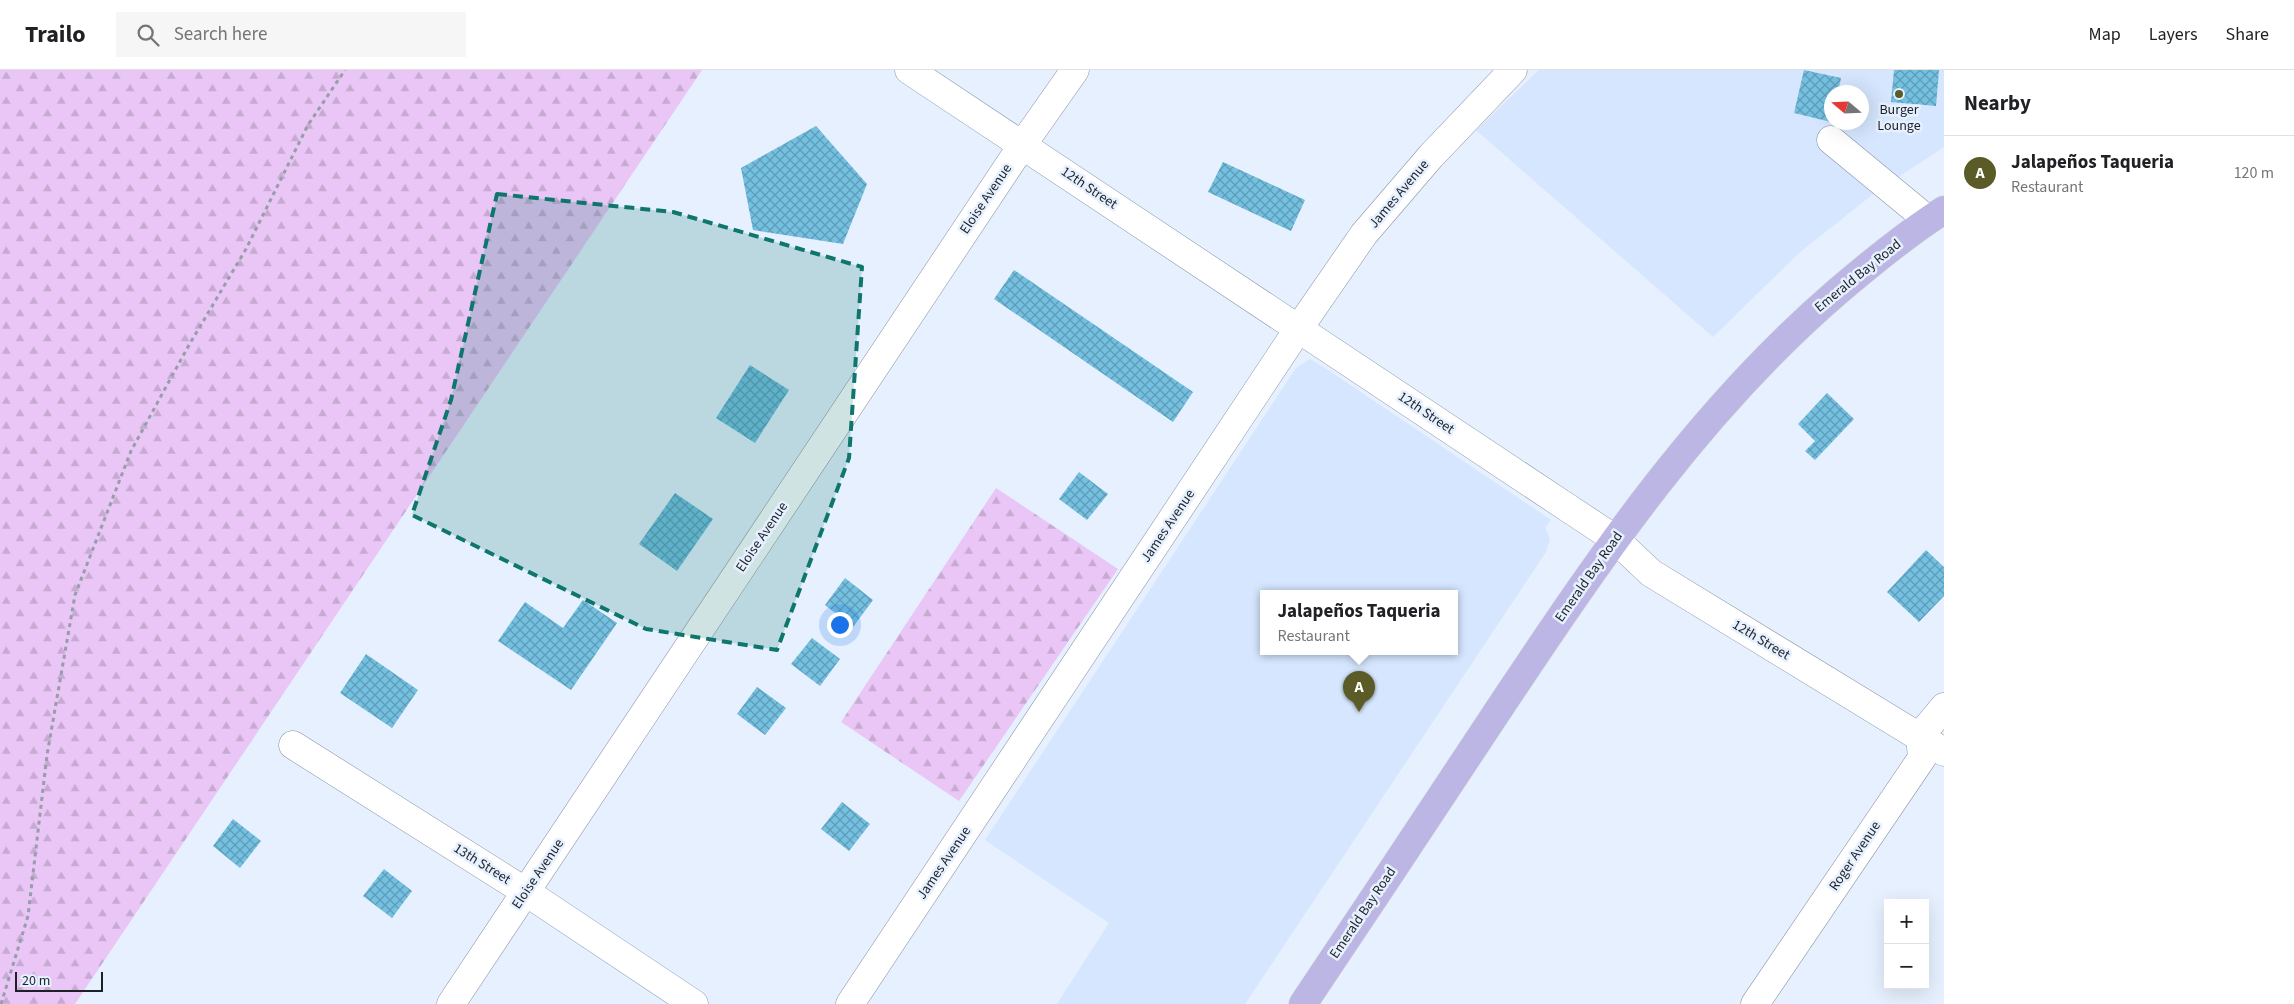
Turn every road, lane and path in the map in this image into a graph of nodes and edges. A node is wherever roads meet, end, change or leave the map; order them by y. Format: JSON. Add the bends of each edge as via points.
{"nodes":[{"id":1,"x":345,"y":70,"type":"edge"},
{"id":2,"x":909,"y":70,"type":"edge"},
{"id":3,"x":1075,"y":70,"type":"edge"},
{"id":4,"x":1513,"y":70,"type":"edge"},
{"id":5,"x":1831,"y":140,"type":"dead end"},
{"id":6,"x":1023,"y":144,"type":"junction"},
{"id":7,"x":1936,"y":215,"type":"edge"},
{"id":8,"x":1299,"y":328,"type":"junction"},
{"id":9,"x":1615,"y":540,"type":"junction"},
{"id":10,"x":1944,"y":707,"type":"edge"},
{"id":11,"x":1920,"y":736,"type":"junction"},
{"id":12,"x":293,"y":745,"type":"dead end"},
{"id":13,"x":1944,"y":752,"type":"edge"},
{"id":14,"x":526,"y":892,"type":"junction"},
{"id":15,"x":0,"y":1004,"type":"edge"},
{"id":16,"x":451,"y":1004,"type":"edge"},
{"id":17,"x":694,"y":1004,"type":"edge"},
{"id":18,"x":850,"y":1004,"type":"edge"},
{"id":19,"x":1303,"y":1004,"type":"edge"},
{"id":20,"x":1755,"y":1004,"type":"edge"}],
"edges":[{"from":1,"to":15,"type":"path","via":[[308,125],[246,248],[131,451],[75,595],[47,755],[28,916]]},
{"from":2,"to":6,"type":"street","name":"12th Street"},
{"from":3,"to":6,"type":"street","name":"Eloise Avenue"},
{"from":4,"to":8,"type":"street","name":"James Avenue","via":[[1431,156],[1364,234]]},
{"from":5,"to":7,"type":"street"},
{"from":6,"to":8,"type":"street","name":"12th Street"},
{"from":6,"to":14,"type":"street","name":"Eloise Avenue"},
{"from":7,"to":9,"type":"main road","name":"Emerald Bay Road","via":[[1862,270],[1746,377],[1682,451]]},
{"from":8,"to":9,"type":"street","name":"12th Street"},
{"from":8,"to":18,"type":"street","name":"James Avenue"},
{"from":9,"to":11,"type":"street","name":"12th Street","via":[[1651,573]]},
{"from":9,"to":19,"type":"main road","name":"Emerald Bay Road"},
{"from":10,"to":11,"type":"street"},
{"from":11,"to":13,"type":"street","name":"12th Street"},
{"from":11,"to":20,"type":"street","name":"Roger Avenue","via":[[1922,758]]},
{"from":12,"to":14,"type":"street","name":"13th Street"},
{"from":14,"to":16,"type":"street","name":"Eloise Avenue"},
{"from":14,"to":17,"type":"street","name":"13th Street"}]}
